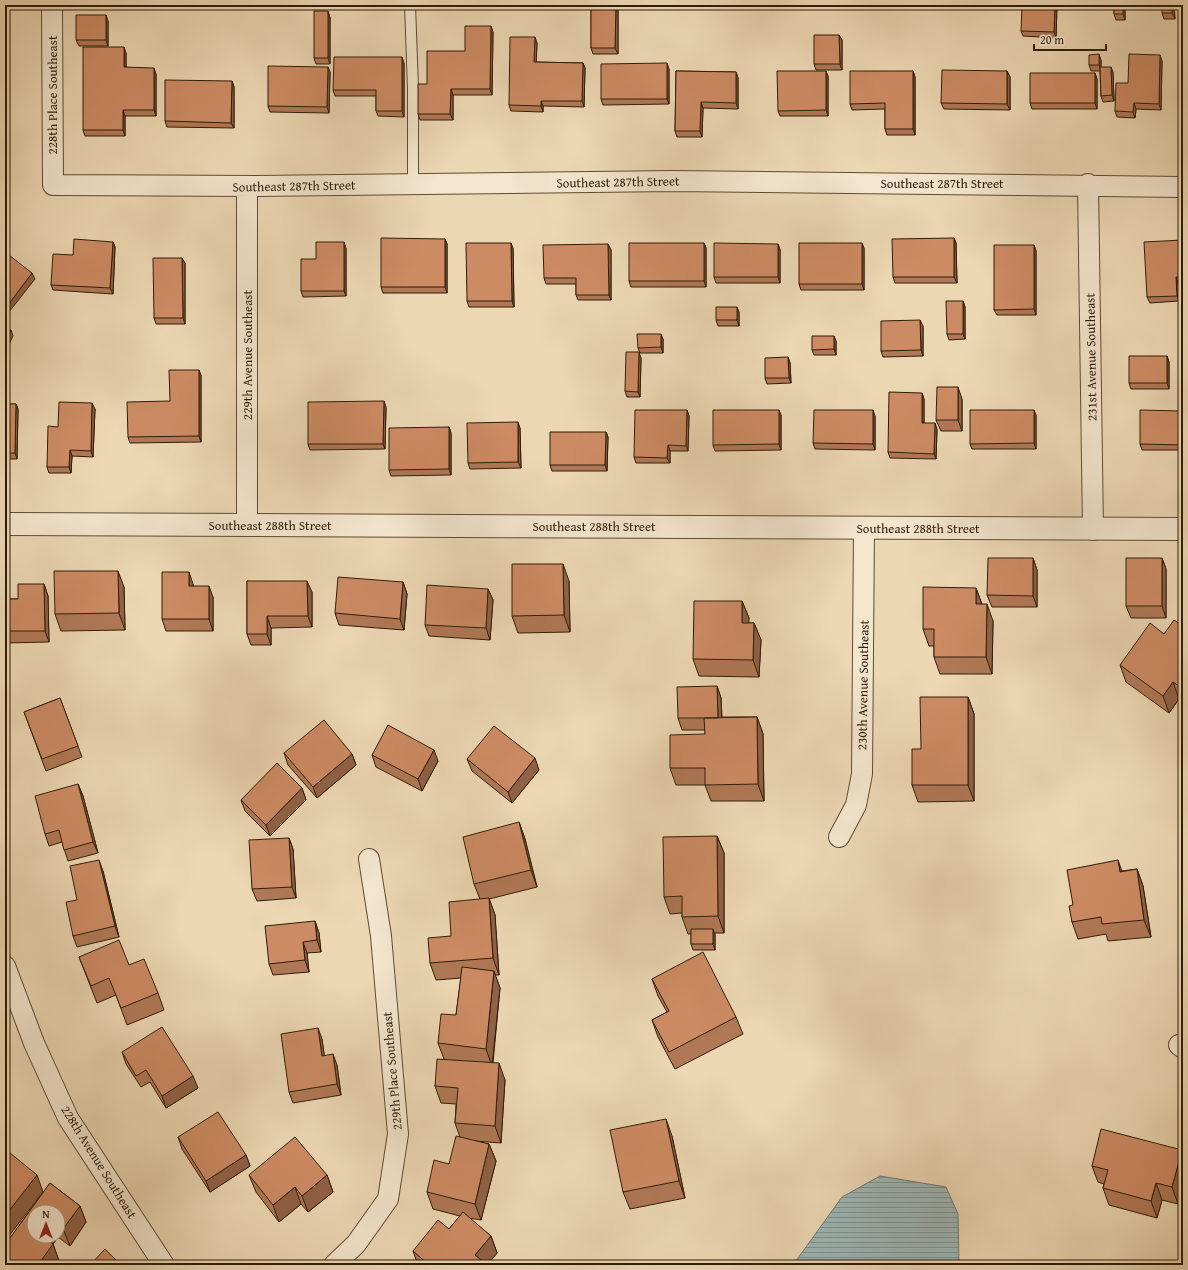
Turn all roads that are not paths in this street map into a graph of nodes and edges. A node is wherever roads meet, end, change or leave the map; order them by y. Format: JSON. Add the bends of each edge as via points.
{"nodes":[{"id":1,"x":52,"y":5,"type":"edge"},
{"id":2,"x":410,"y":5,"type":"edge"},
{"id":3,"x":413,"y":184,"type":"junction"},
{"id":4,"x":1088,"y":184,"type":"junction"},
{"id":5,"x":53,"y":186,"type":"joint"},
{"id":6,"x":246,"y":186,"type":"junction"},
{"id":7,"x":1183,"y":187,"type":"edge"},
{"id":8,"x":5,"y":524,"type":"edge"},
{"id":9,"x":247,"y":525,"type":"junction"},
{"id":10,"x":864,"y":528,"type":"junction"},
{"id":11,"x":1183,"y":529,"type":"edge"},
{"id":12,"x":1093,"y":530,"type":"junction"},
{"id":13,"x":839,"y":837,"type":"dead end"},
{"id":14,"x":369,"y":859,"type":"dead end"},
{"id":15,"x":5,"y":966,"type":"edge"},
{"id":16,"x":164,"y":1265,"type":"edge"},
{"id":17,"x":334,"y":1265,"type":"edge"}],
"edges":[{"from":1,"to":5,"type":"street","name":"228th Place Southeast"},
{"from":2,"to":3,"type":"lane"},
{"from":3,"to":4,"type":"street","name":"Southeast 287th Street","via":[[673,181]]},
{"from":3,"to":6,"type":"street","name":"Southeast 287th Street"},
{"from":4,"to":7,"type":"street","name":"Southeast 287th Street"},
{"from":4,"to":12,"type":"street","name":"231st Avenue Southeast"},
{"from":5,"to":6,"type":"street","name":"Southeast 287th Street"},
{"from":6,"to":9,"type":"street","name":"229th Avenue Southeast"},
{"from":8,"to":9,"type":"street","name":"Southeast 288th Street"},
{"from":9,"to":10,"type":"street","name":"Southeast 288th Street"},
{"from":10,"to":12,"type":"street","name":"Southeast 288th Street"},
{"from":10,"to":13,"type":"street","name":"230th Avenue Southeast","via":[[862,774],[856,805]]},
{"from":11,"to":12,"type":"street","name":"Southeast 288th Street"},
{"from":14,"to":17,"type":"street","name":"229th Place Southeast","via":[[381,936],[398,1134],[388,1199],[356,1244]]},
{"from":15,"to":16,"type":"street","name":"228th Avenue Southeast","via":[[34,1043],[68,1118]]}]}
